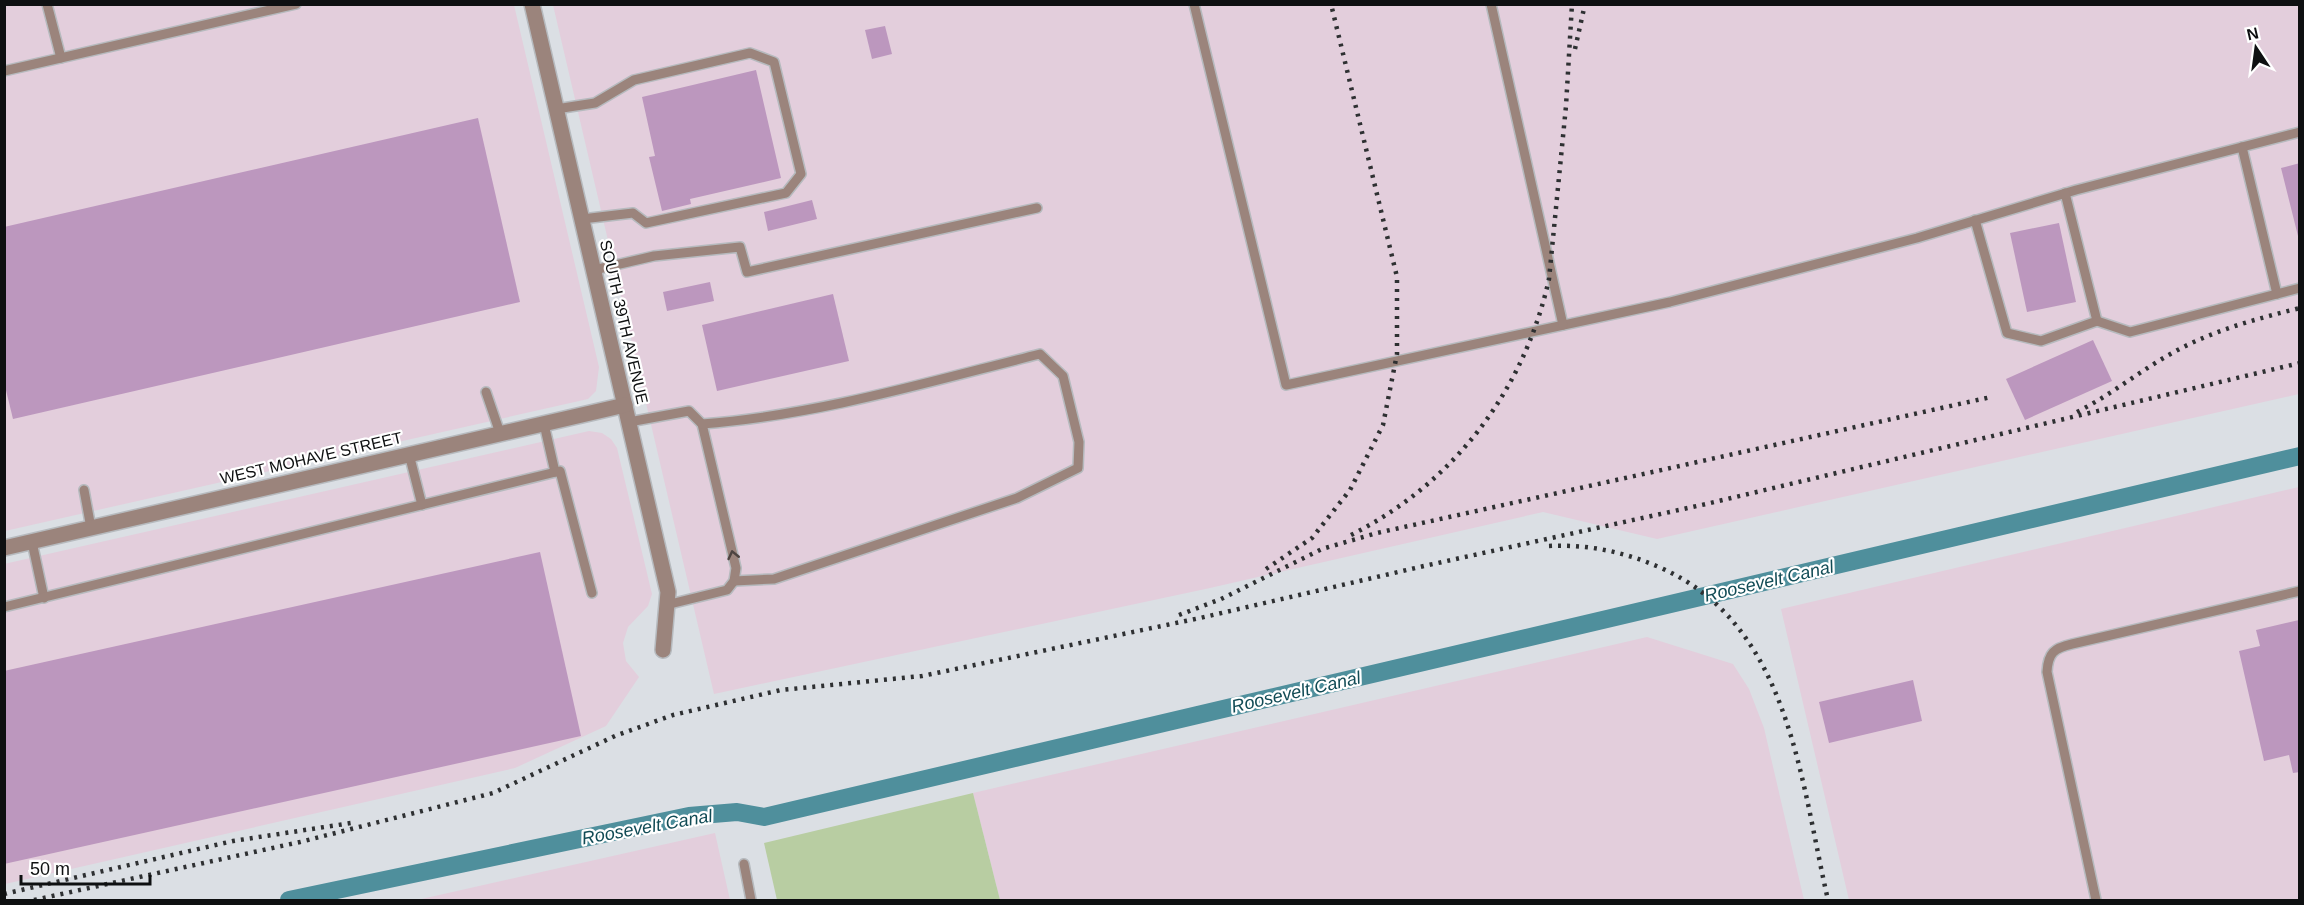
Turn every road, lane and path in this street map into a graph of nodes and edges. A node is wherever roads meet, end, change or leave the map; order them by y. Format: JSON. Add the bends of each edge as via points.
{"nodes":[{"id":1,"x":46,"y":4,"type":"edge"},
{"id":2,"x":296,"y":4,"type":"edge"},
{"id":3,"x":532,"y":4,"type":"edge"},
{"id":4,"x":1194,"y":4,"type":"edge"},
{"id":5,"x":1491,"y":4,"type":"edge"},
{"id":6,"x":61,"y":58,"type":"junction"},
{"id":7,"x":4,"y":71,"type":"edge"},
{"id":8,"x":556,"y":110,"type":"junction"},
{"id":9,"x":2300,"y":132,"type":"edge"},
{"id":10,"x":2241,"y":147,"type":"junction"},
{"id":11,"x":2065,"y":193,"type":"junction"},
{"id":12,"x":1037,"y":208,"type":"dead end"},
{"id":13,"x":582,"y":219,"type":"junction"},
{"id":14,"x":1975,"y":220,"type":"junction"},
{"id":15,"x":594,"y":270,"type":"junction"},
{"id":16,"x":2300,"y":288,"type":"edge"},
{"id":17,"x":2277,"y":294,"type":"junction"},
{"id":18,"x":2097,"y":321,"type":"junction"},
{"id":19,"x":1563,"y":325,"type":"junction"},
{"id":20,"x":486,"y":392,"type":"dead end"},
{"id":21,"x":626,"y":405,"type":"junction"},
{"id":22,"x":629,"y":422,"type":"junction"},
{"id":23,"x":544,"y":424,"type":"junction"},
{"id":24,"x":702,"y":424,"type":"junction"},
{"id":25,"x":500,"y":433,"type":"junction"},
{"id":26,"x":409,"y":454,"type":"junction"},
{"id":27,"x":555,"y":472,"type":"junction"},
{"id":28,"x":84,"y":490,"type":"dead end"},
{"id":29,"x":422,"y":505,"type":"junction"},
{"id":30,"x":91,"y":528,"type":"junction"},
{"id":31,"x":32,"y":542,"type":"junction"},
{"id":32,"x":4,"y":548,"type":"edge"},
{"id":33,"x":734,"y":581,"type":"junction"},
{"id":34,"x":2300,"y":591,"type":"edge"},
{"id":35,"x":592,"y":593,"type":"dead end"},
{"id":36,"x":44,"y":598,"type":"junction"},
{"id":37,"x":666,"y":605,"type":"junction"},
{"id":38,"x":4,"y":608,"type":"edge"},
{"id":39,"x":663,"y":650,"type":"dead end"},
{"id":40,"x":744,"y":864,"type":"dead end"},
{"id":41,"x":751,"y":900,"type":"edge"},
{"id":42,"x":2096,"y":900,"type":"edge"}],
"edges":[{"from":1,"to":6,"type":"lane"},
{"from":2,"to":6,"type":"lane"},
{"from":3,"to":8,"type":"street","name":"SOUTH 39TH AVENUE"},
{"from":4,"to":19,"type":"lane","via":[[1286,385]]},
{"from":5,"to":19,"type":"lane"},
{"from":6,"to":7,"type":"lane"},
{"from":8,"to":13,"type":"street","name":"SOUTH 39TH AVENUE"},
{"from":8,"to":13,"type":"lane","via":[[595,103],[634,80],[750,53],[760,55],[774,62],[801,174],[786,193],[658,221],[646,223],[633,213]]},
{"from":9,"to":10,"type":"lane"},
{"from":10,"to":11,"type":"lane"},
{"from":10,"to":17,"type":"lane"},
{"from":11,"to":14,"type":"lane"},
{"from":11,"to":18,"type":"lane"},
{"from":12,"to":15,"type":"lane","via":[[747,272],[740,247],[654,256]]},
{"from":13,"to":15,"type":"street","name":"SOUTH 39TH AVENUE"},
{"from":14,"to":18,"type":"lane","via":[[2007,333],[2041,341]]},
{"from":14,"to":19,"type":"lane","via":[[1670,302]]},
{"from":15,"to":21,"type":"street","name":"SOUTH 39TH AVENUE"},
{"from":16,"to":17,"type":"lane"},
{"from":17,"to":18,"type":"lane","via":[[2130,332]]},
{"from":20,"to":25,"type":"lane"},
{"from":21,"to":22,"type":"street","name":"SOUTH 39TH AVENUE"},
{"from":21,"to":23,"type":"street","name":"WEST MOHAVE STREET"},
{"from":22,"to":24,"type":"lane","via":[[689,411]]},
{"from":22,"to":37,"type":"street","name":"SOUTH 39TH AVENUE","via":[[668,592]]},
{"from":23,"to":25,"type":"street","name":"WEST MOHAVE STREET"},
{"from":23,"to":27,"type":"lane"},
{"from":33,"to":24,"type":"lane","one_way":true,"via":[[736,568]]},
{"from":24,"to":33,"type":"lane","via":[[825,408],[1040,354],[1063,376],[1079,442],[1078,468],[1017,498],[774,579]]},
{"from":25,"to":26,"type":"street","name":"WEST MOHAVE STREET"},
{"from":26,"to":29,"type":"lane"},
{"from":26,"to":30,"type":"street","name":"WEST MOHAVE STREET"},
{"from":27,"to":29,"type":"lane"},
{"from":27,"to":35,"type":"lane","via":[[560,471]]},
{"from":28,"to":30,"type":"lane"},
{"from":29,"to":36,"type":"lane"},
{"from":30,"to":31,"type":"street","name":"WEST MOHAVE STREET"},
{"from":31,"to":32,"type":"street","name":"WEST MOHAVE STREET"},
{"from":31,"to":36,"type":"lane"},
{"from":33,"to":37,"type":"lane","via":[[727,590]]},
{"from":34,"to":42,"type":"lane","via":[[2056,648],[2048,658],[2047,672]]},
{"from":36,"to":38,"type":"lane"},
{"from":37,"to":39,"type":"street","name":"SOUTH 39TH AVENUE"},
{"from":40,"to":41,"type":"lane"}]}
